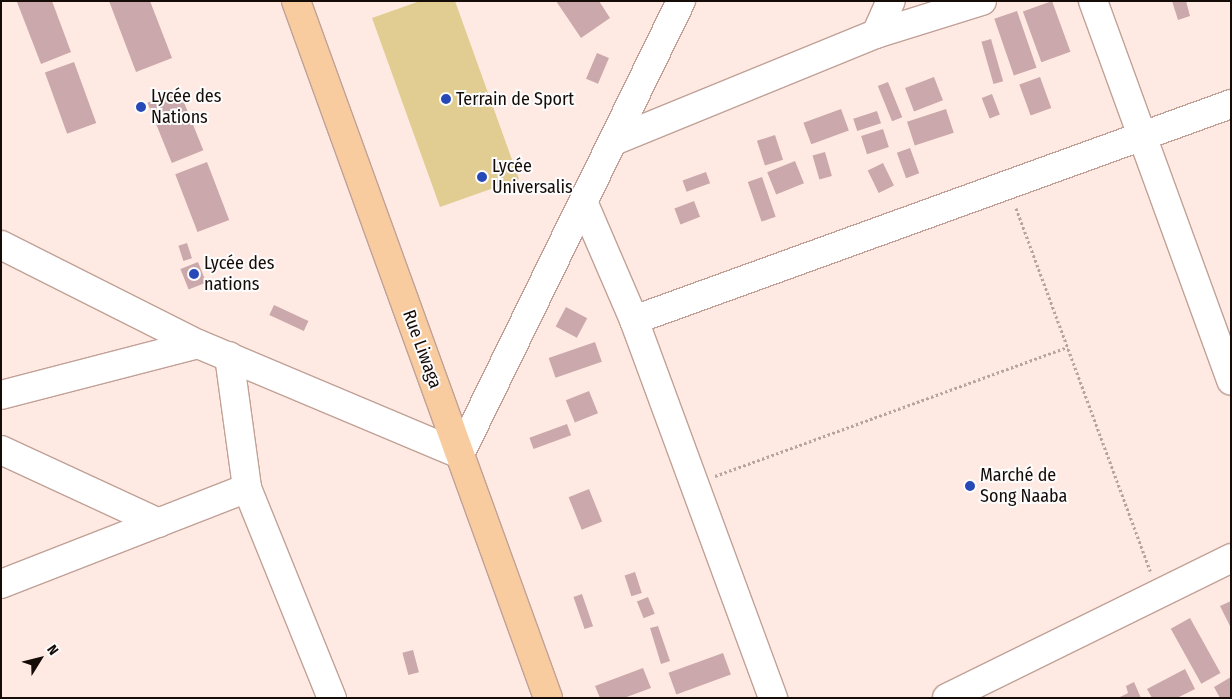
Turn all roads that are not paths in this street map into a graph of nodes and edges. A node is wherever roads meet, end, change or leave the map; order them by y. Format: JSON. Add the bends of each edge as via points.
{"nodes":[{"id":1,"x":296,"y":1,"type":"edge"},
{"id":2,"x":681,"y":1,"type":"edge"},
{"id":3,"x":891,"y":1,"type":"edge"},
{"id":4,"x":982,"y":1,"type":"edge"},
{"id":5,"x":1093,"y":1,"type":"edge"},
{"id":6,"x":876,"y":34,"type":"junction"},
{"id":7,"x":1231,"y":104,"type":"edge"},
{"id":8,"x":1142,"y":136,"type":"junction"},
{"id":9,"x":616,"y":140,"type":"junction"},
{"id":10,"x":584,"y":204,"type":"junction"},
{"id":11,"x":1,"y":245,"type":"edge"},
{"id":12,"x":634,"y":320,"type":"junction"},
{"id":13,"x":198,"y":344,"type":"junction"},
{"id":14,"x":229,"y":356,"type":"junction"},
{"id":15,"x":1231,"y":381,"type":"edge"},
{"id":16,"x":1,"y":395,"type":"edge"},
{"id":17,"x":1,"y":450,"type":"edge"},
{"id":18,"x":460,"y":454,"type":"junction"},
{"id":19,"x":247,"y":488,"type":"junction"},
{"id":20,"x":159,"y":523,"type":"junction"},
{"id":21,"x":1231,"y":558,"type":"edge"},
{"id":22,"x":1,"y":584,"type":"edge"},
{"id":23,"x":332,"y":698,"type":"edge"},
{"id":24,"x":548,"y":698,"type":"edge"},
{"id":25,"x":772,"y":698,"type":"edge"},
{"id":26,"x":947,"y":698,"type":"edge"}],
"edges":[{"from":1,"to":18,"type":"main road","name":"Rue Liwaga"},
{"from":2,"to":9,"type":"street"},
{"from":3,"to":6,"type":"street"},
{"from":4,"to":6,"type":"street"},
{"from":5,"to":8,"type":"street"},
{"from":6,"to":9,"type":"street"},
{"from":7,"to":8,"type":"street"},
{"from":8,"to":12,"type":"street"},
{"from":8,"to":15,"type":"street"},
{"from":9,"to":10,"type":"street"},
{"from":10,"to":12,"type":"street"},
{"from":10,"to":18,"type":"street"},
{"from":11,"to":13,"type":"street"},
{"from":12,"to":25,"type":"street"},
{"from":13,"to":14,"type":"street"},
{"from":13,"to":16,"type":"street"},
{"from":14,"to":18,"type":"street"},
{"from":14,"to":19,"type":"street"},
{"from":17,"to":20,"type":"street"},
{"from":18,"to":24,"type":"main road","name":"Rue Liwaga"},
{"from":19,"to":20,"type":"street"},
{"from":19,"to":23,"type":"street"},
{"from":20,"to":22,"type":"street"},
{"from":21,"to":26,"type":"street"}]}
